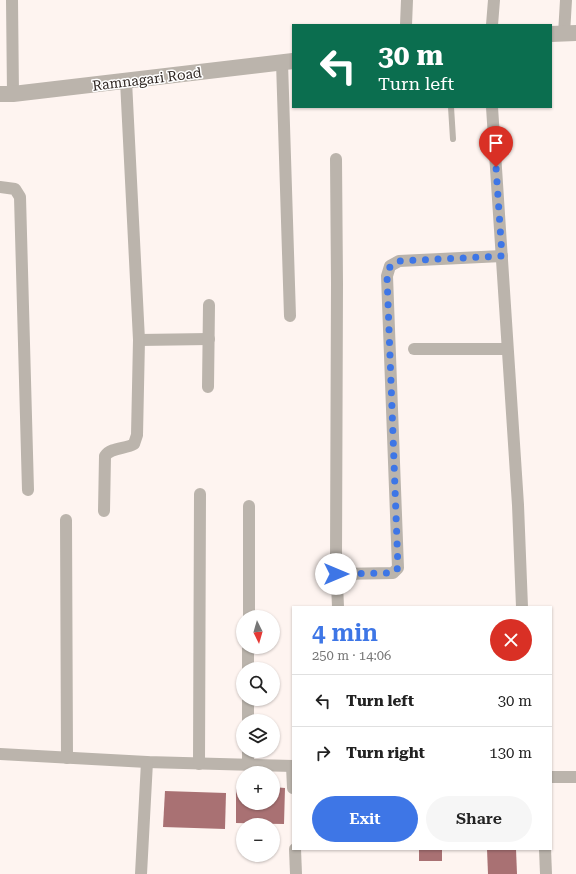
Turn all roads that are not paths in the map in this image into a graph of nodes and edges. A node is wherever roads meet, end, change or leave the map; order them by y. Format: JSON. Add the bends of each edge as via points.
{"nodes":[{"id":1,"x":12,"y":0,"type":"edge"},
{"id":2,"x":407,"y":0,"type":"edge"},
{"id":3,"x":494,"y":0,"type":"edge"},
{"id":4,"x":566,"y":0,"type":"edge"},
{"id":5,"x":406,"y":24,"type":"edge"},
{"id":6,"x":492,"y":24,"type":"edge"},
{"id":7,"x":564,"y":34,"type":"edge"},
{"id":8,"x":288,"y":61,"type":"edge"},
{"id":9,"x":126,"y":81,"type":"junction"},
{"id":10,"x":6,"y":94,"type":"edge"},
{"id":11,"x":451,"y":108,"type":"edge"},
{"id":12,"x":492,"y":108,"type":"edge"},
{"id":13,"x":453,"y":139,"type":"dead end"},
{"id":14,"x":336,"y":159,"type":"dead end"},
{"id":15,"x":0,"y":187,"type":"edge"},
{"id":16,"x":502,"y":256,"type":"junction"},
{"id":17,"x":209,"y":305,"type":"dead end"},
{"id":18,"x":290,"y":316,"type":"dead end"},
{"id":19,"x":209,"y":339,"type":"junction"},
{"id":20,"x":139,"y":340,"type":"junction"},
{"id":21,"x":507,"y":348,"type":"junction"},
{"id":22,"x":414,"y":349,"type":"dead end"},
{"id":23,"x":208,"y":387,"type":"dead end"},
{"id":24,"x":28,"y":490,"type":"dead end"},
{"id":25,"x":200,"y":494,"type":"dead end"},
{"id":26,"x":249,"y":506,"type":"dead end"},
{"id":27,"x":104,"y":511,"type":"dead end"},
{"id":28,"x":66,"y":520,"type":"dead end"},
{"id":29,"x":336,"y":574,"type":"junction"},
{"id":30,"x":338,"y":606,"type":"edge"},
{"id":31,"x":522,"y":606,"type":"edge"},
{"id":32,"x":248,"y":610,"type":"edge"},
{"id":33,"x":0,"y":754,"type":"edge"},
{"id":34,"x":66,"y":758,"type":"junction"},
{"id":35,"x":248,"y":758,"type":"edge"},
{"id":36,"x":147,"y":762,"type":"junction"},
{"id":37,"x":199,"y":764,"type":"junction"},
{"id":38,"x":248,"y":765,"type":"junction"},
{"id":39,"x":292,"y":766,"type":"edge"},
{"id":40,"x":552,"y":777,"type":"edge"},
{"id":41,"x":576,"y":777,"type":"edge"},
{"id":42,"x":295,"y":850,"type":"edge"},
{"id":43,"x":545,"y":850,"type":"edge"},
{"id":44,"x":141,"y":874,"type":"edge"},
{"id":45,"x":296,"y":874,"type":"edge"},
{"id":46,"x":546,"y":874,"type":"edge"}],
"edges":[{"from":1,"to":10,"type":"street"},
{"from":2,"to":5,"type":"street"},
{"from":3,"to":6,"type":"street"},
{"from":4,"to":7,"type":"street"},
{"from":8,"to":9,"type":"street","name":"Ramnagari Road"},
{"from":8,"to":18,"type":"street"},
{"from":9,"to":10,"type":"street","name":"Ramnagari Road"},
{"from":9,"to":20,"type":"street"},
{"from":11,"to":13,"type":"lane"},
{"from":12,"to":16,"type":"street"},
{"from":14,"to":29,"type":"street"},
{"from":15,"to":24,"type":"street","via":[[15,189],[20,197]]},
{"from":16,"to":21,"type":"street"},
{"from":16,"to":29,"type":"street","via":[[399,261],[390,266],[387,276],[398,568],[393,573]]},
{"from":17,"to":19,"type":"street"},
{"from":19,"to":20,"type":"street"},
{"from":19,"to":23,"type":"street"},
{"from":20,"to":27,"type":"street","via":[[137,435],[134,444],[109,452],[105,456]]},
{"from":21,"to":22,"type":"street"},
{"from":21,"to":31,"type":"street"},
{"from":25,"to":37,"type":"street"},
{"from":26,"to":32,"type":"street"},
{"from":28,"to":34,"type":"street"},
{"from":29,"to":30,"type":"street"},
{"from":33,"to":34,"type":"street"},
{"from":34,"to":36,"type":"street"},
{"from":35,"to":38,"type":"street"},
{"from":36,"to":37,"type":"street"},
{"from":36,"to":44,"type":"street"},
{"from":37,"to":38,"type":"street"},
{"from":38,"to":39,"type":"street"},
{"from":40,"to":41,"type":"street"},
{"from":42,"to":45,"type":"street"},
{"from":43,"to":46,"type":"street"}]}
